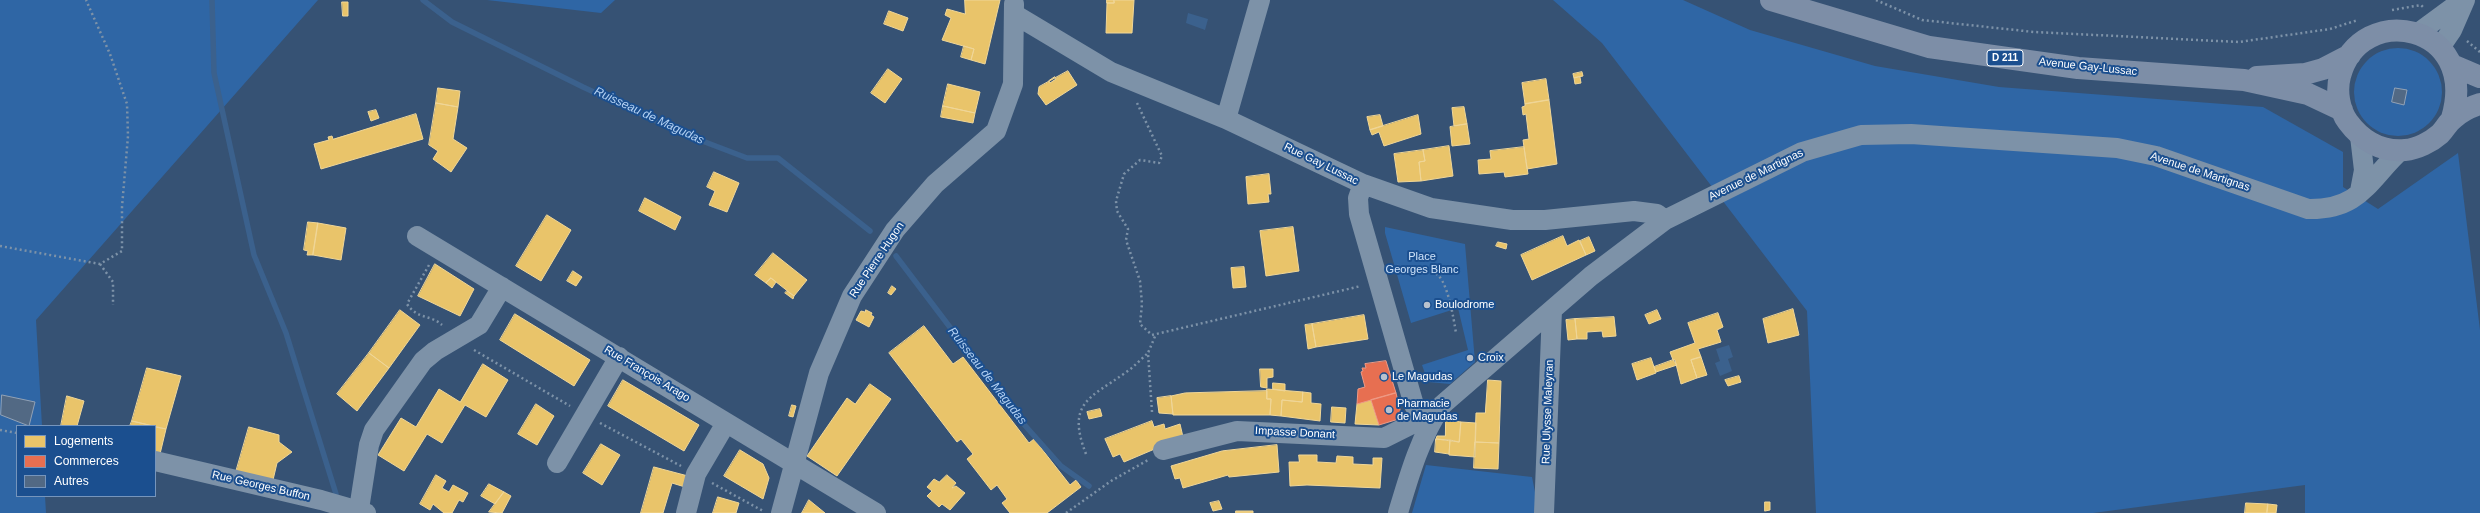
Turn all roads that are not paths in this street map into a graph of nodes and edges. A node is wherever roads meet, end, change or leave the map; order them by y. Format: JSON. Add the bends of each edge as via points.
{"nodes":[{"id":1,"x":1260,"y":0,"type":"edge"},
{"id":2,"x":1772,"y":0,"type":"edge"},
{"id":3,"x":2464,"y":0,"type":"edge"},
{"id":4,"x":1014,"y":7,"type":"edge"},
{"id":5,"x":2418,"y":32,"type":"junction"},
{"id":6,"x":2441,"y":46,"type":"junction"},
{"id":7,"x":2350,"y":55,"type":"junction"},
{"id":8,"x":2454,"y":66,"type":"junction"},
{"id":9,"x":2480,"y":76,"type":"edge"},
{"id":10,"x":2244,"y":80,"type":"junction"},
{"id":11,"x":2480,"y":104,"type":"edge"},
{"id":12,"x":2342,"y":110,"type":"junction"},
{"id":13,"x":2452,"y":118,"type":"junction"},
{"id":14,"x":1226,"y":119,"type":"junction"},
{"id":15,"x":2360,"y":136,"type":"junction"},
{"id":16,"x":2401,"y":150,"type":"junction"},
{"id":17,"x":1363,"y":184,"type":"junction"},
{"id":18,"x":2360,"y":191,"type":"junction"},
{"id":19,"x":1665,"y":220,"type":"junction"},
{"id":20,"x":417,"y":236,"type":"dead end"},
{"id":21,"x":502,"y":287,"type":"junction"},
{"id":22,"x":1552,"y":310,"type":"junction"},
{"id":23,"x":619,"y":357,"type":"junction"},
{"id":24,"x":1424,"y":417,"type":"junction"},
{"id":25,"x":726,"y":423,"type":"junction"},
{"id":26,"x":1163,"y":450,"type":"road end"},
{"id":27,"x":156,"y":461,"type":"edge"},
{"id":28,"x":557,"y":463,"type":"dead end"},
{"id":29,"x":794,"y":464,"type":"junction"},
{"id":30,"x":362,"y":511,"type":"edge"},
{"id":31,"x":686,"y":513,"type":"edge"},
{"id":32,"x":781,"y":513,"type":"edge"},
{"id":33,"x":876,"y":513,"type":"edge"},
{"id":34,"x":1398,"y":513,"type":"edge"},
{"id":35,"x":1544,"y":513,"type":"edge"}],
"edges":[{"from":1,"to":14,"type":"street"},
{"from":2,"to":10,"type":"main road","name":"Avenue Gay-Lussac","number":"D 211","via":[[1930,47],[2078,68]]},
{"from":3,"to":5,"type":"street"},
{"from":3,"to":6,"type":"street","via":[[2452,30]]},
{"from":4,"to":14,"type":"street","name":"Rue Gay Lussac","via":[[1111,72]]},
{"from":4,"to":29,"type":"street","name":"Rue Pierre Hugon","via":[[1013,84],[996,131],[935,184],[895,230],[852,296],[819,373]]},
{"from":5,"to":6,"type":"main road"},
{"from":5,"to":7,"type":"main road","via":[[2400,29],[2382,31],[2366,39]]},
{"from":6,"to":8,"type":"main road"},
{"from":7,"to":10,"type":"main road","name":"Avenue Gay-Lussac","number":"D 211","via":[[2323,69],[2305,74],[2268,75]]},
{"from":7,"to":12,"type":"main road","via":[[2343,66],[2338,84]]},
{"from":8,"to":9,"type":"main road"},
{"from":8,"to":13,"type":"main road","via":[[2459,80],[2459,100]]},
{"from":10,"to":12,"type":"main road","name":"Avenue Gay-Lussac","number":"D 211","via":[[2308,94]]},
{"from":11,"to":13,"type":"main road"},
{"from":12,"to":15,"type":"main road","via":[[2345,118]]},
{"from":13,"to":16,"type":"main road","via":[[2440,134],[2424,145]]},
{"from":14,"to":17,"type":"street","name":"Rue Gay Lussac"},
{"from":15,"to":16,"type":"main road","via":[[2369,143],[2386,149]]},
{"from":15,"to":18,"type":"street","via":[[2364,170]]},
{"from":16,"to":18,"type":"street","name":"Avenue de Martignas","via":[[2372,183]]},
{"from":17,"to":19,"type":"street","name":"Rue Gay Lussac","via":[[1431,208],[1482,217],[1545,220],[1634,211],[1658,214]]},
{"from":17,"to":24,"type":"street","via":[[1358,198],[1359,214],[1414,405]]},
{"from":18,"to":19,"type":"street","name":"Avenue de Martignas","via":[[2349,202],[2328,210],[2308,209],[2156,156],[2117,148],[1911,134],[1861,135],[1802,152]]},
{"from":19,"to":22,"type":"street","name":"Avenue de Martignas","via":[[1591,276]]},
{"from":20,"to":21,"type":"street","name":"Rue François Arago"},
{"from":21,"to":23,"type":"street","name":"Rue François Arago"},
{"from":21,"to":30,"type":"street","via":[[480,325],[435,351],[423,361],[374,430],[369,444]]},
{"from":22,"to":24,"type":"street","name":"Avenue de Martignas","via":[[1442,405]]},
{"from":22,"to":35,"type":"street","name":"Rue Ulysse Maleyran"},
{"from":23,"to":25,"type":"street","name":"Rue François Arago"},
{"from":23,"to":28,"type":"street"},
{"from":24,"to":26,"type":"street","name":"Impasse Donant","via":[[1384,438],[1237,431]]},
{"from":24,"to":34,"type":"street","name":"Avenue de Martignas"},
{"from":25,"to":29,"type":"street","name":"Rue François Arago"},
{"from":25,"to":31,"type":"street","via":[[696,474]]},
{"from":27,"to":30,"type":"street","name":"Rue Georges Buffon"},
{"from":29,"to":32,"type":"street","name":"Rue Pierre Hugon"},
{"from":29,"to":33,"type":"street","name":"Rue François Arago"}]}
